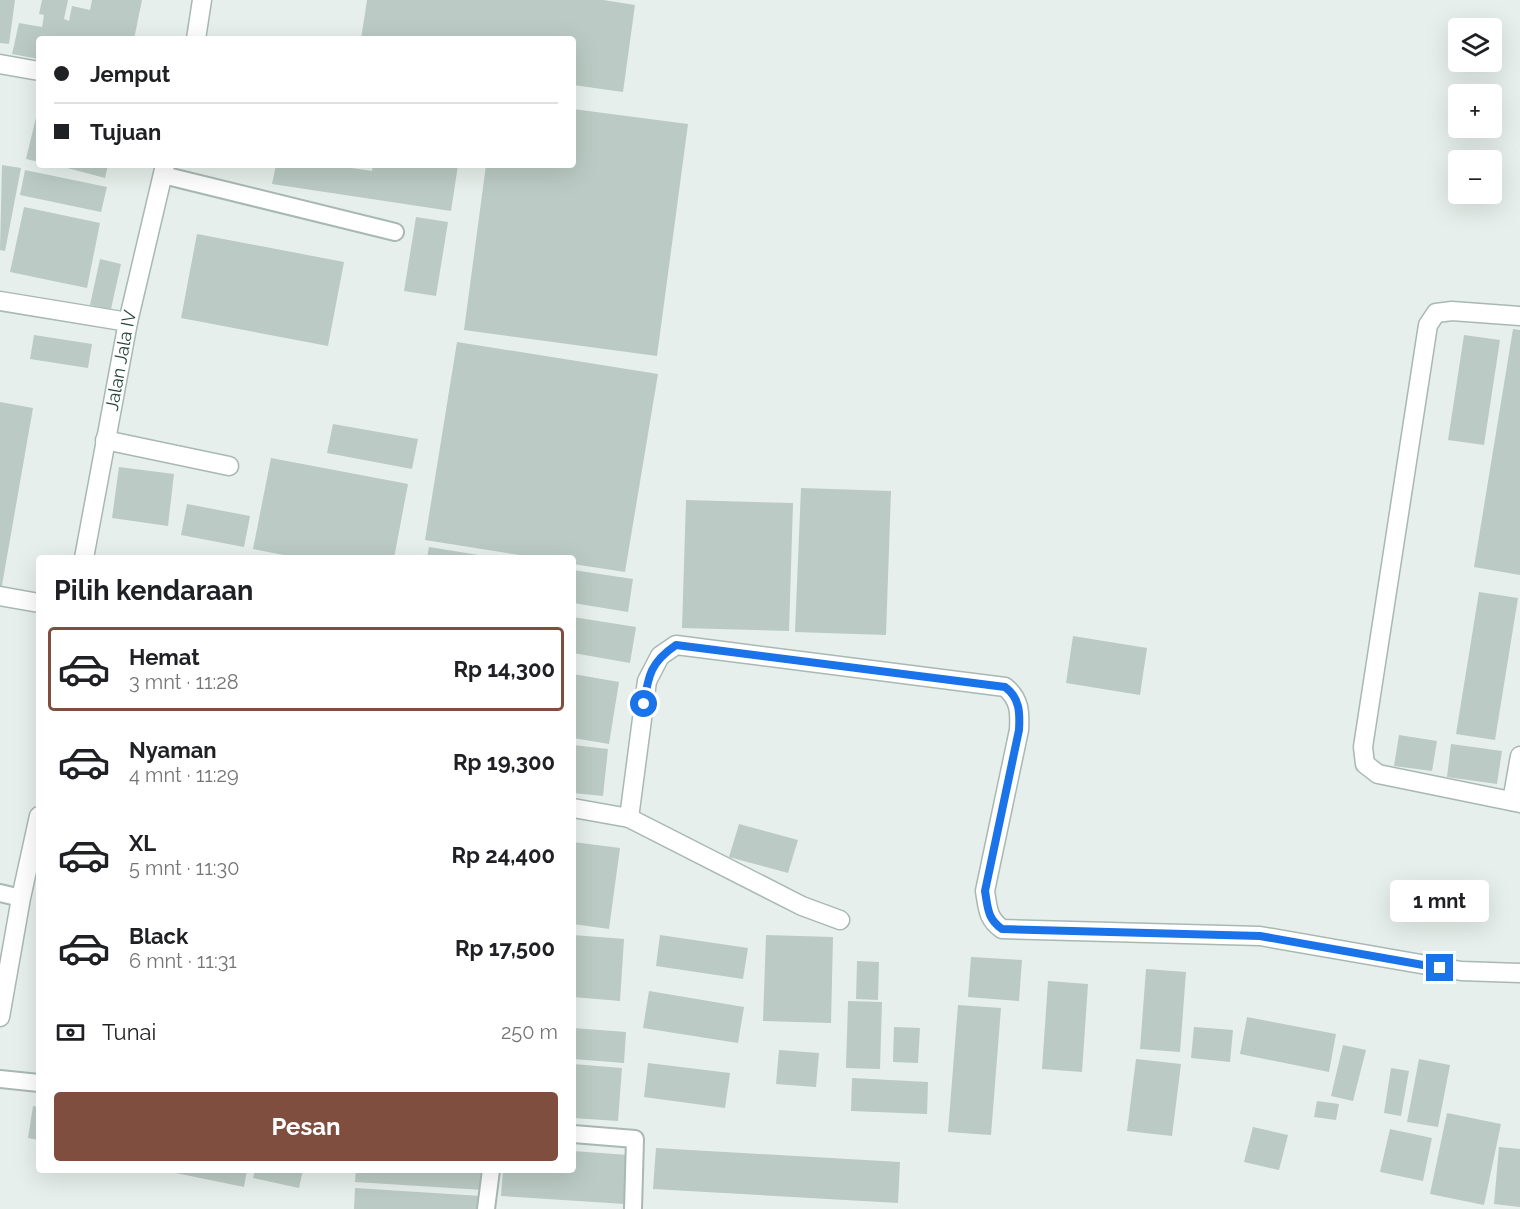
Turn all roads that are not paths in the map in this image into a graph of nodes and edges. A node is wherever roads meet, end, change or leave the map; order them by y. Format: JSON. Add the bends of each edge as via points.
{"nodes":[{"id":1,"x":202,"y":0,"type":"edge"},
{"id":2,"x":196,"y":36,"type":"edge"},
{"id":3,"x":0,"y":64,"type":"edge"},
{"id":4,"x":36,"y":70,"type":"edge"},
{"id":5,"x":164,"y":170,"type":"edge"},
{"id":6,"x":395,"y":232,"type":"dead end"},
{"id":7,"x":0,"y":301,"type":"edge"},
{"id":8,"x":1520,"y":316,"type":"edge"},
{"id":9,"x":128,"y":322,"type":"junction"},
{"id":10,"x":105,"y":440,"type":"junction"},
{"id":11,"x":228,"y":466,"type":"dead end"},
{"id":12,"x":85,"y":555,"type":"edge"},
{"id":13,"x":0,"y":596,"type":"edge"},
{"id":14,"x":36,"y":602,"type":"edge"},
{"id":15,"x":1520,"y":756,"type":"edge"},
{"id":16,"x":1516,"y":802,"type":"edge"},
{"id":17,"x":576,"y":809,"type":"edge"},
{"id":18,"x":629,"y":818,"type":"junction"},
{"id":19,"x":36,"y":834,"type":"edge"},
{"id":20,"x":0,"y":893,"type":"edge"},
{"id":21,"x":21,"y":898,"type":"junction"},
{"id":22,"x":840,"y":920,"type":"dead end"},
{"id":23,"x":1520,"y":973,"type":"edge"},
{"id":24,"x":0,"y":1017,"type":"edge"},
{"id":25,"x":0,"y":1079,"type":"edge"},
{"id":26,"x":36,"y":1083,"type":"edge"},
{"id":27,"x":576,"y":1134,"type":"edge"},
{"id":28,"x":491,"y":1173,"type":"edge"},
{"id":29,"x":486,"y":1209,"type":"edge"},
{"id":30,"x":633,"y":1209,"type":"edge"}],
"edges":[{"from":1,"to":2,"type":"street"},
{"from":3,"to":4,"type":"street"},
{"from":5,"to":6,"type":"lane"},
{"from":5,"to":9,"type":"street","name":"Jalan Jala IV"},
{"from":7,"to":9,"type":"street"},
{"from":8,"to":16,"type":"street","via":[[1452,311],[1436,313],[1428,324],[1363,747],[1365,764],[1378,774]]},
{"from":9,"to":10,"type":"street","name":"Jalan Jala IV"},
{"from":10,"to":11,"type":"street"},
{"from":10,"to":12,"type":"street","name":"Jalan Jala IV"},
{"from":13,"to":14,"type":"street"},
{"from":15,"to":16,"type":"street"},
{"from":17,"to":18,"type":"street"},
{"from":18,"to":22,"type":"street","via":[[802,906]]},
{"from":18,"to":23,"type":"street","via":[[647,681],[660,656],[676,645],[1005,687],[1018,704],[1019,730],[985,891],[988,912],[1002,929],[1260,936],[1461,971]]},
{"from":19,"to":21,"type":"street"},
{"from":20,"to":21,"type":"lane"},
{"from":21,"to":24,"type":"street"},
{"from":25,"to":26,"type":"lane"},
{"from":27,"to":30,"type":"lane","via":[[635,1139]]},
{"from":28,"to":29,"type":"lane"}]}
